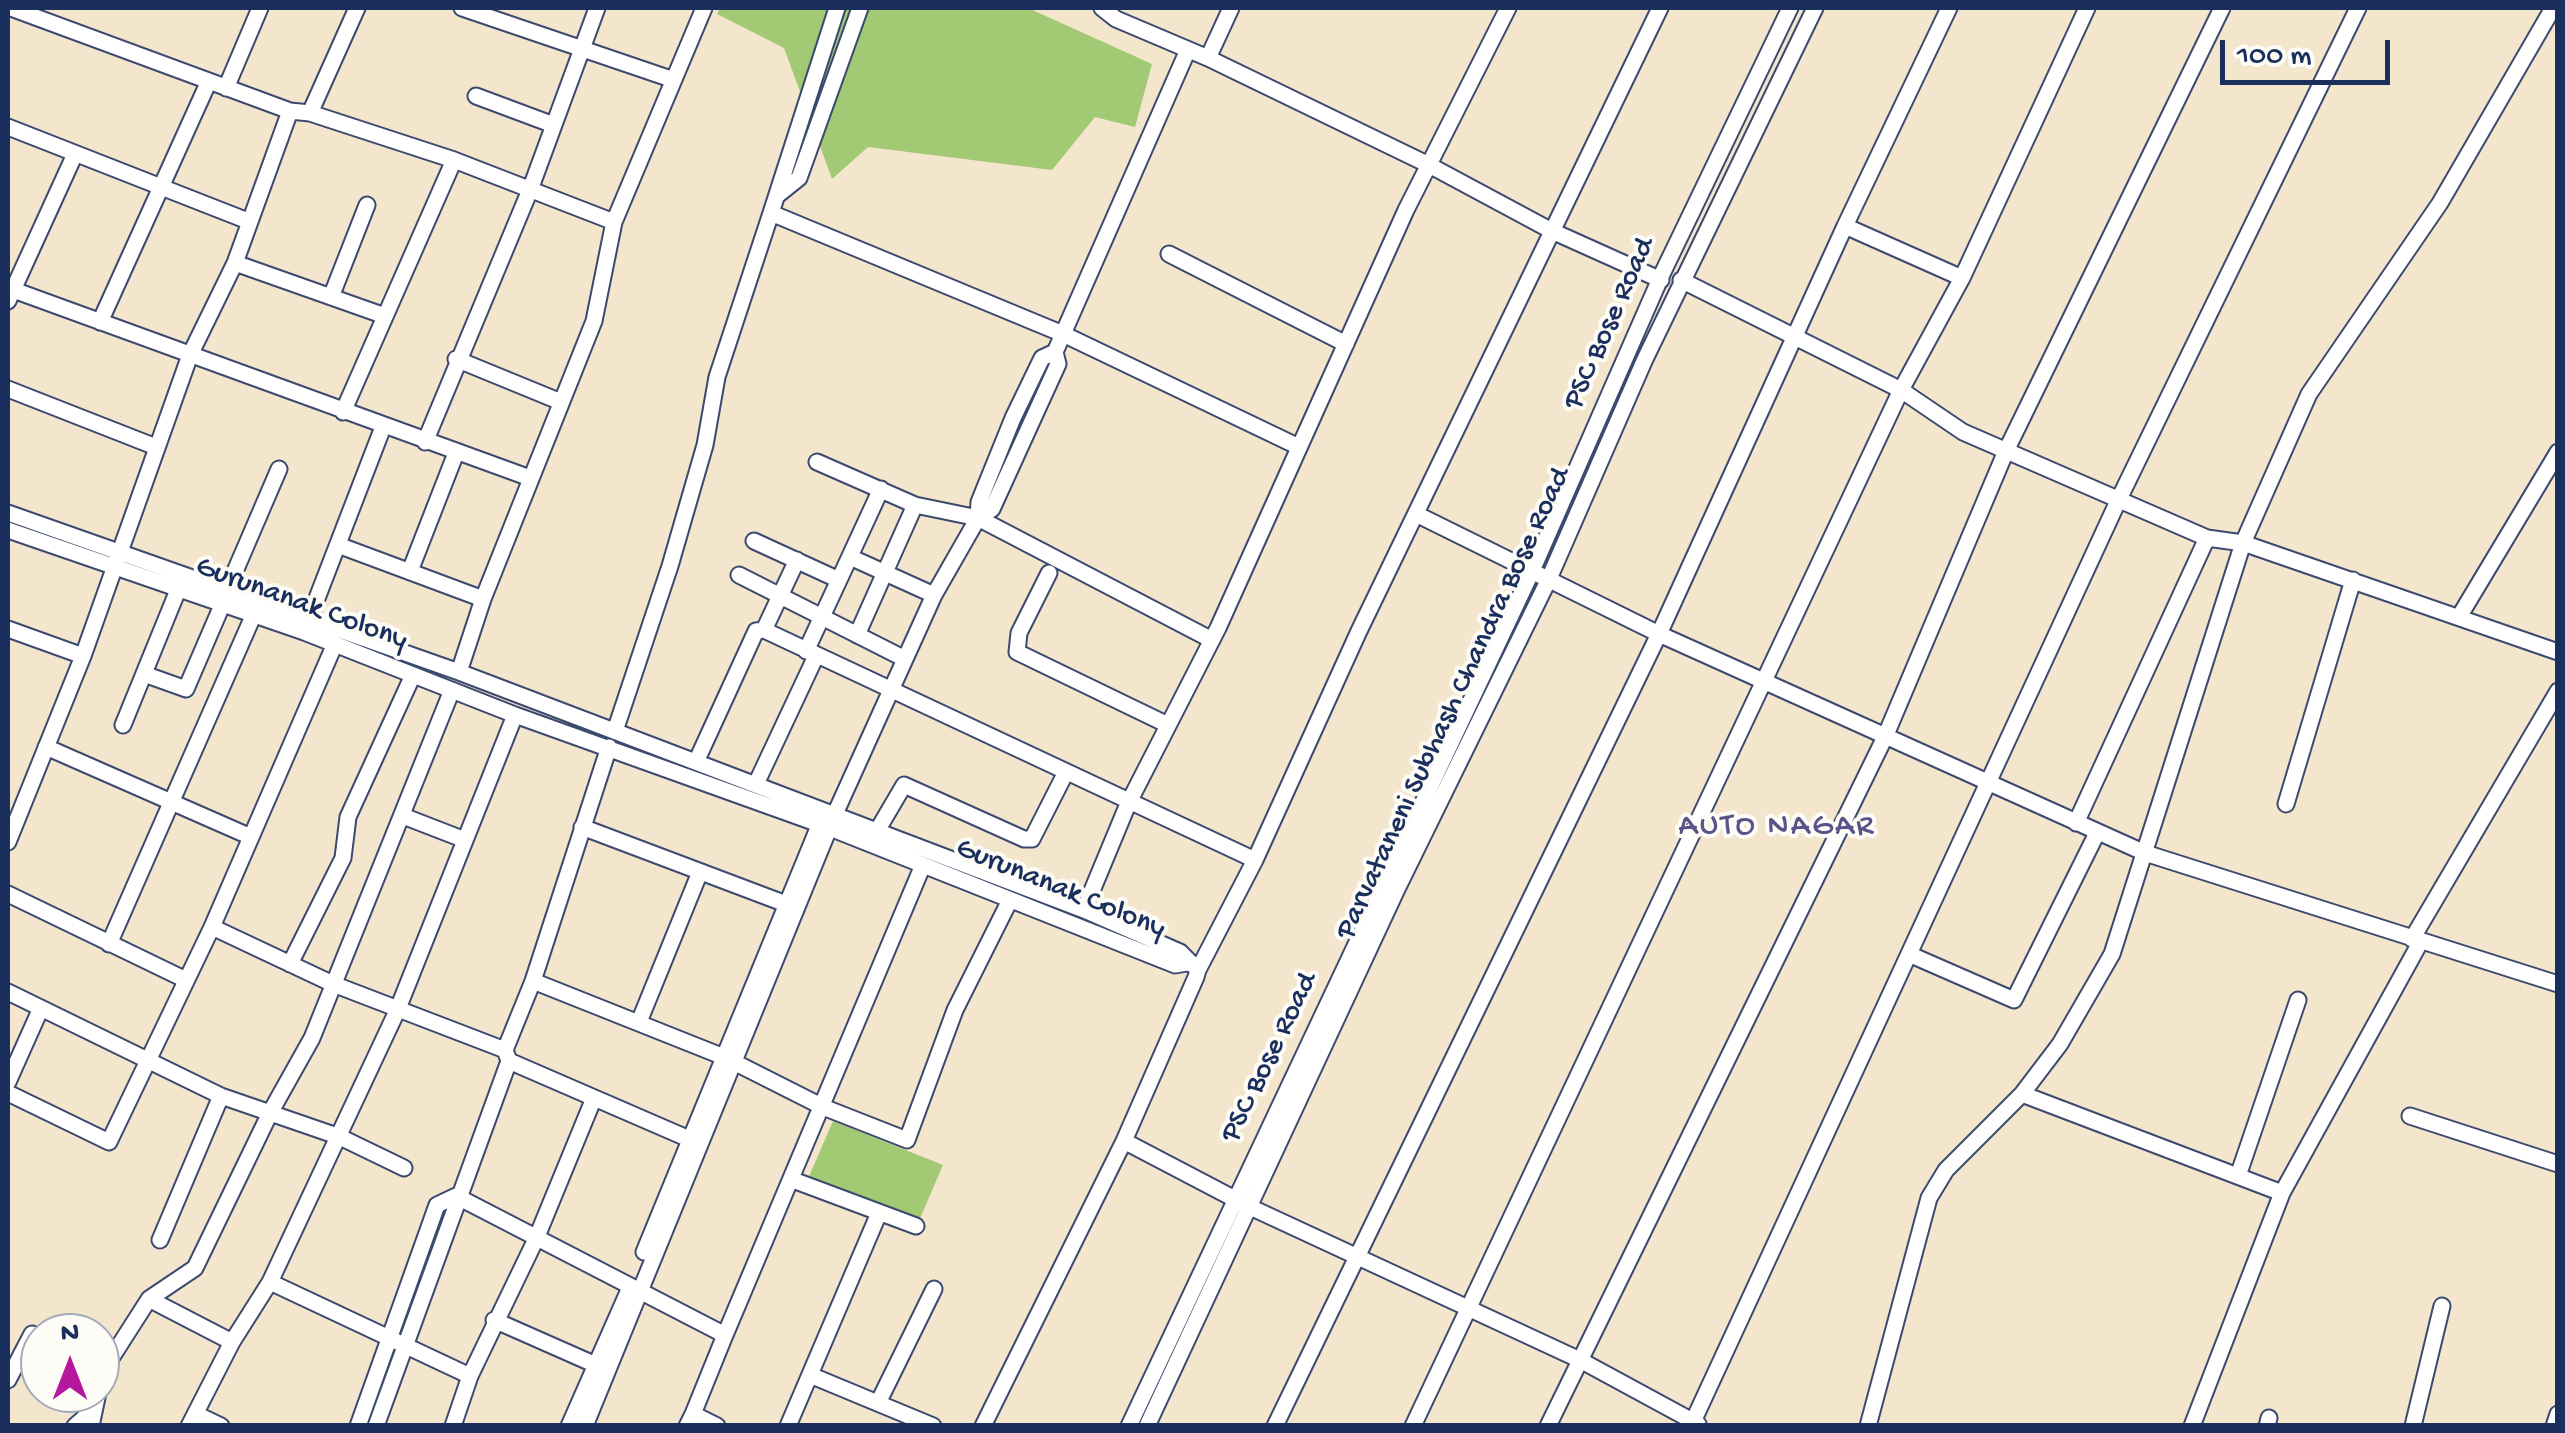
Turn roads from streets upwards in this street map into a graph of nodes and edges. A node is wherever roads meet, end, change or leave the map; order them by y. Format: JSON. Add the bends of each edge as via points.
{"nodes":[{"id":1,"x":12,"y":8,"type":"edge"},
{"id":2,"x":260,"y":8,"type":"edge"},
{"id":3,"x":357,"y":8,"type":"edge"},
{"id":4,"x":462,"y":8,"type":"edge"},
{"id":5,"x":596,"y":8,"type":"edge"},
{"id":6,"x":704,"y":8,"type":"edge"},
{"id":7,"x":837,"y":8,"type":"edge"},
{"id":8,"x":860,"y":8,"type":"edge"},
{"id":9,"x":1100,"y":8,"type":"edge"},
{"id":10,"x":1231,"y":8,"type":"edge"},
{"id":11,"x":1508,"y":8,"type":"edge"},
{"id":12,"x":1660,"y":8,"type":"edge"},
{"id":13,"x":1790,"y":8,"type":"edge"},
{"id":14,"x":1815,"y":8,"type":"edge"},
{"id":15,"x":1949,"y":8,"type":"edge"},
{"id":16,"x":2087,"y":8,"type":"edge"},
{"id":17,"x":2222,"y":8,"type":"edge"},
{"id":18,"x":2358,"y":8,"type":"edge"},
{"id":19,"x":2553,"y":8,"type":"edge"},
{"id":20,"x":498,"y":13,"type":"edge"},
{"id":21,"x":8,"y":20,"type":"edge"},
{"id":22,"x":580,"y":48,"type":"junction"},
{"id":23,"x":1187,"y":52,"type":"junction"},
{"id":24,"x":1208,"y":58,"type":"junction"},
{"id":25,"x":672,"y":80,"type":"junction"},
{"id":26,"x":209,"y":81,"type":"junction"},
{"id":27,"x":226,"y":88,"type":"junction"},
{"id":28,"x":476,"y":96,"type":"dead end"},
{"id":29,"x":290,"y":111,"type":"junction"},
{"id":30,"x":310,"y":113,"type":"junction"},
{"id":31,"x":551,"y":124,"type":"junction"},
{"id":32,"x":8,"y":126,"type":"edge"},
{"id":33,"x":75,"y":154,"type":"junction"},
{"id":34,"x":454,"y":160,"type":"junction"},
{"id":35,"x":1429,"y":165,"type":"junction"},
{"id":36,"x":161,"y":187,"type":"junction"},
{"id":37,"x":530,"y":190,"type":"junction"},
{"id":38,"x":779,"y":194,"type":"junction"},
{"id":39,"x":367,"y":204,"type":"dead end"},
{"id":40,"x":771,"y":213,"type":"junction"},
{"id":41,"x":248,"y":221,"type":"junction"},
{"id":42,"x":614,"y":222,"type":"junction"},
{"id":43,"x":1845,"y":226,"type":"junction"},
{"id":44,"x":1552,"y":230,"type":"junction"},
{"id":45,"x":1169,"y":254,"type":"dead end"},
{"id":46,"x":235,"y":263,"type":"junction"},
{"id":47,"x":1662,"y":276,"type":"junction"},
{"id":48,"x":1962,"y":278,"type":"junction"},
{"id":49,"x":1686,"y":282,"type":"junction"},
{"id":50,"x":9,"y":293,"type":"edge"},
{"id":51,"x":331,"y":297,"type":"junction"},
{"id":52,"x":385,"y":316,"type":"junction"},
{"id":53,"x":100,"y":322,"type":"junction"},
{"id":54,"x":1062,"y":334,"type":"junction"},
{"id":55,"x":1796,"y":338,"type":"junction"},
{"id":56,"x":1346,"y":344,"type":"junction"},
{"id":57,"x":190,"y":355,"type":"junction"},
{"id":58,"x":456,"y":359,"type":"junction"},
{"id":59,"x":8,"y":389,"type":"edge"},
{"id":60,"x":1901,"y":390,"type":"junction"},
{"id":61,"x":561,"y":402,"type":"junction"},
{"id":62,"x":343,"y":412,"type":"junction"},
{"id":63,"x":384,"y":427,"type":"junction"},
{"id":64,"x":425,"y":442,"type":"junction"},
{"id":65,"x":156,"y":447,"type":"junction"},
{"id":66,"x":1299,"y":447,"type":"junction"},
{"id":67,"x":2006,"y":450,"type":"junction"},
{"id":68,"x":2558,"y":452,"type":"edge"},
{"id":69,"x":456,"y":453,"type":"junction"},
{"id":70,"x":818,"y":462,"type":"dead end"},
{"id":71,"x":278,"y":469,"type":"dead end"},
{"id":72,"x":530,"y":478,"type":"junction"},
{"id":73,"x":881,"y":490,"type":"junction"},
{"id":74,"x":2119,"y":499,"type":"junction"},
{"id":75,"x":915,"y":505,"type":"junction"},
{"id":76,"x":8,"y":513,"type":"edge"},
{"id":77,"x":1416,"y":514,"type":"junction"},
{"id":78,"x":978,"y":518,"type":"junction"},
{"id":79,"x":8,"y":530,"type":"edge"},
{"id":80,"x":2207,"y":538,"type":"junction"},
{"id":81,"x":754,"y":541,"type":"dead end"},
{"id":82,"x":2243,"y":542,"type":"junction"},
{"id":83,"x":338,"y":545,"type":"junction"},
{"id":84,"x":121,"y":552,"type":"junction"},
{"id":85,"x":850,"y":556,"type":"junction"},
{"id":86,"x":797,"y":560,"type":"junction"},
{"id":87,"x":113,"y":570,"type":"junction"},
{"id":88,"x":410,"y":572,"type":"junction"},
{"id":89,"x":885,"y":572,"type":"junction"},
{"id":90,"x":1049,"y":573,"type":"dead end"},
{"id":91,"x":1531,"y":573,"type":"junction"},
{"id":92,"x":739,"y":575,"type":"dead end"},
{"id":93,"x":839,"y":580,"type":"junction"},
{"id":94,"x":2353,"y":580,"type":"junction"},
{"id":95,"x":1548,"y":581,"type":"junction"},
{"id":96,"x":178,"y":590,"type":"junction"},
{"id":97,"x":225,"y":596,"type":"junction"},
{"id":98,"x":780,"y":596,"type":"junction"},
{"id":99,"x":934,"y":596,"type":"junction"},
{"id":100,"x":483,"y":599,"type":"junction"},
{"id":101,"x":254,"y":614,"type":"junction"},
{"id":102,"x":821,"y":616,"type":"junction"},
{"id":103,"x":2458,"y":618,"type":"junction"},
{"id":104,"x":308,"y":619,"type":"junction"},
{"id":105,"x":8,"y":630,"type":"edge"},
{"id":106,"x":764,"y":630,"type":"junction"},
{"id":107,"x":1660,"y":634,"type":"junction"},
{"id":108,"x":857,"y":635,"type":"junction"},
{"id":109,"x":1212,"y":640,"type":"junction"},
{"id":110,"x":334,"y":646,"type":"junction"},
{"id":111,"x":2558,"y":652,"type":"edge"},
{"id":112,"x":811,"y":653,"type":"junction"},
{"id":113,"x":82,"y":656,"type":"junction"},
{"id":114,"x":904,"y":659,"type":"junction"},
{"id":115,"x":144,"y":674,"type":"junction"},
{"id":116,"x":464,"y":674,"type":"junction"},
{"id":117,"x":413,"y":675,"type":"junction"},
{"id":118,"x":1766,"y":682,"type":"junction"},
{"id":119,"x":2558,"y":691,"type":"edge"},
{"id":120,"x":458,"y":692,"type":"junction"},
{"id":121,"x":890,"y":692,"type":"junction"},
{"id":122,"x":516,"y":716,"type":"junction"},
{"id":123,"x":123,"y":725,"type":"dead end"},
{"id":124,"x":1168,"y":725,"type":"junction"},
{"id":125,"x":1884,"y":736,"type":"junction"},
{"id":126,"x":612,"y":740,"type":"junction"},
{"id":127,"x":46,"y":747,"type":"junction"},
{"id":128,"x":696,"y":762,"type":"junction"},
{"id":129,"x":1065,"y":774,"type":"junction"},
{"id":130,"x":756,"y":784,"type":"junction"},
{"id":131,"x":1990,"y":784,"type":"junction"},
{"id":132,"x":15,"y":802,"type":"edge"},
{"id":133,"x":172,"y":802,"type":"junction"},
{"id":134,"x":1128,"y":804,"type":"junction"},
{"id":135,"x":2286,"y":804,"type":"dead end"},
{"id":136,"x":403,"y":816,"type":"junction"},
{"id":137,"x":827,"y":819,"type":"junction"},
{"id":138,"x":2076,"y":824,"type":"junction"},
{"id":139,"x":582,"y":828,"type":"junction"},
{"id":140,"x":877,"y":831,"type":"junction"},
{"id":141,"x":2096,"y":832,"type":"junction"},
{"id":142,"x":251,"y":837,"type":"junction"},
{"id":143,"x":466,"y":840,"type":"junction"},
{"id":144,"x":8,"y":842,"type":"edge"},
{"id":145,"x":2145,"y":853,"type":"junction"},
{"id":146,"x":1255,"y":860,"type":"junction"},
{"id":147,"x":923,"y":865,"type":"junction"},
{"id":148,"x":700,"y":872,"type":"junction"},
{"id":149,"x":8,"y":894,"type":"edge"},
{"id":150,"x":1010,"y":900,"type":"junction"},
{"id":151,"x":786,"y":904,"type":"junction"},
{"id":152,"x":1084,"y":910,"type":"junction"},
{"id":153,"x":212,"y":927,"type":"junction"},
{"id":154,"x":2416,"y":940,"type":"junction"},
{"id":155,"x":109,"y":944,"type":"junction"},
{"id":156,"x":1911,"y":955,"type":"junction"},
{"id":157,"x":290,"y":964,"type":"junction"},
{"id":158,"x":1192,"y":966,"type":"junction"},
{"id":159,"x":184,"y":978,"type":"junction"},
{"id":160,"x":533,"y":981,"type":"junction"},
{"id":161,"x":333,"y":984,"type":"junction"},
{"id":162,"x":2558,"y":984,"type":"edge"},
{"id":163,"x":8,"y":992,"type":"edge"},
{"id":164,"x":2298,"y":1000,"type":"dead end"},
{"id":165,"x":41,"y":1008,"type":"junction"},
{"id":166,"x":398,"y":1010,"type":"junction"},
{"id":167,"x":639,"y":1022,"type":"junction"},
{"id":168,"x":507,"y":1055,"type":"junction"},
{"id":169,"x":729,"y":1060,"type":"junction"},
{"id":170,"x":150,"y":1062,"type":"junction"},
{"id":171,"x":8,"y":1082,"type":"edge"},
{"id":172,"x":8,"y":1093,"type":"edge"},
{"id":173,"x":2022,"y":1094,"type":"junction"},
{"id":174,"x":221,"y":1096,"type":"junction"},
{"id":175,"x":594,"y":1098,"type":"junction"},
{"id":176,"x":822,"y":1108,"type":"junction"},
{"id":177,"x":270,"y":1113,"type":"junction"},
{"id":178,"x":2410,"y":1116,"type":"dead end"},
{"id":179,"x":340,"y":1137,"type":"junction"},
{"id":180,"x":694,"y":1141,"type":"junction"},
{"id":181,"x":1124,"y":1141,"type":"junction"},
{"id":182,"x":2558,"y":1164,"type":"edge"},
{"id":183,"x":404,"y":1168,"type":"dead end"},
{"id":184,"x":2238,"y":1176,"type":"junction"},
{"id":185,"x":793,"y":1180,"type":"junction"},
{"id":186,"x":2282,"y":1193,"type":"junction"},
{"id":187,"x":456,"y":1196,"type":"junction"},
{"id":188,"x":1234,"y":1197,"type":"junction"},
{"id":189,"x":1250,"y":1207,"type":"junction"},
{"id":190,"x":879,"y":1213,"type":"junction"},
{"id":191,"x":916,"y":1226,"type":"dead end"},
{"id":192,"x":536,"y":1239,"type":"junction"},
{"id":193,"x":160,"y":1240,"type":"dead end"},
{"id":194,"x":1358,"y":1253,"type":"junction"},
{"id":195,"x":270,"y":1282,"type":"junction"},
{"id":196,"x":636,"y":1286,"type":"junction"},
{"id":197,"x":934,"y":1289,"type":"dead end"},
{"id":198,"x":148,"y":1299,"type":"junction"},
{"id":199,"x":1469,"y":1305,"type":"junction"},
{"id":200,"x":2442,"y":1306,"type":"dead end"},
{"id":201,"x":494,"y":1320,"type":"junction"},
{"id":202,"x":726,"y":1336,"type":"junction"},
{"id":203,"x":398,"y":1340,"type":"junction"},
{"id":204,"x":232,"y":1342,"type":"junction"},
{"id":205,"x":120,"y":1344,"type":"edge"},
{"id":206,"x":20,"y":1357,"type":"edge"},
{"id":207,"x":1580,"y":1360,"type":"junction"},
{"id":208,"x":601,"y":1367,"type":"junction"},
{"id":209,"x":810,"y":1375,"type":"junction"},
{"id":210,"x":470,"y":1376,"type":"junction"},
{"id":211,"x":8,"y":1380,"type":"edge"},
{"id":212,"x":878,"y":1403,"type":"junction"},
{"id":213,"x":2558,"y":1414,"type":"edge"},
{"id":214,"x":91,"y":1419,"type":"edge"},
{"id":215,"x":192,"y":1420,"type":"edge"},
{"id":216,"x":690,"y":1420,"type":"edge"},
{"id":217,"x":910,"y":1421,"type":"edge"},
{"id":218,"x":1695,"y":1424,"type":"edge"},
{"id":219,"x":75,"y":1426,"type":"edge"},
{"id":220,"x":221,"y":1426,"type":"edge"},
{"id":221,"x":358,"y":1426,"type":"edge"},
{"id":222,"x":376,"y":1426,"type":"edge"},
{"id":223,"x":453,"y":1426,"type":"edge"},
{"id":224,"x":568,"y":1426,"type":"edge"},
{"id":225,"x":585,"y":1426,"type":"edge"},
{"id":226,"x":717,"y":1426,"type":"edge"},
{"id":227,"x":788,"y":1426,"type":"edge"},
{"id":228,"x":933,"y":1426,"type":"edge"},
{"id":229,"x":983,"y":1426,"type":"edge"},
{"id":230,"x":1128,"y":1426,"type":"edge"},
{"id":231,"x":1147,"y":1426,"type":"edge"},
{"id":232,"x":1275,"y":1426,"type":"edge"},
{"id":233,"x":1414,"y":1426,"type":"edge"},
{"id":234,"x":1548,"y":1426,"type":"edge"},
{"id":235,"x":1868,"y":1426,"type":"edge"},
{"id":236,"x":2192,"y":1426,"type":"edge"},
{"id":237,"x":2413,"y":1426,"type":"edge"},
{"id":238,"x":2554,"y":1426,"type":"edge"}],
"edges":[{"from":1,"to":21,"type":"street"},
{"from":1,"to":26,"type":"street"},
{"from":2,"to":27,"type":"street"},
{"from":3,"to":30,"type":"street"},
{"from":4,"to":20,"type":"street"},
{"from":5,"to":22,"type":"street"},
{"from":6,"to":25,"type":"street"},
{"from":7,"to":38,"type":"street"},
{"from":8,"to":38,"type":"street","via":[[799,178]]},
{"from":9,"to":23,"type":"street"},
{"from":10,"to":24,"type":"street"},
{"from":11,"to":35,"type":"street"},
{"from":12,"to":44,"type":"street"},
{"from":13,"to":47,"type":"street","name":"PSC Bose Road"},
{"from":14,"to":49,"type":"street","name":"Parvataneni Subhash Chandra Bose Road"},
{"from":15,"to":43,"type":"street"},
{"from":16,"to":48,"type":"street"},
{"from":17,"to":67,"type":"street"},
{"from":18,"to":74,"type":"street"},
{"from":19,"to":82,"type":"street","via":[[2440,203],[2308,394]]},
{"from":20,"to":22,"type":"street"},
{"from":22,"to":25,"type":"street"},
{"from":22,"to":31,"type":"street"},
{"from":23,"to":24,"type":"street"},
{"from":23,"to":54,"type":"street"},
{"from":24,"to":35,"type":"street"},
{"from":25,"to":42,"type":"street"},
{"from":26,"to":27,"type":"street"},
{"from":26,"to":36,"type":"street"},
{"from":27,"to":29,"type":"street"},
{"from":28,"to":31,"type":"street"},
{"from":29,"to":30,"type":"street"},
{"from":29,"to":41,"type":"street"},
{"from":30,"to":34,"type":"street"},
{"from":31,"to":37,"type":"street"},
{"from":32,"to":33,"type":"street"},
{"from":33,"to":36,"type":"street"},
{"from":33,"to":50,"type":"street"},
{"from":34,"to":37,"type":"street"},
{"from":34,"to":52,"type":"street"},
{"from":35,"to":44,"type":"street"},
{"from":35,"to":56,"type":"street"},
{"from":36,"to":41,"type":"street"},
{"from":36,"to":53,"type":"street"},
{"from":37,"to":42,"type":"street"},
{"from":37,"to":58,"type":"street"},
{"from":38,"to":40,"type":"street"},
{"from":39,"to":51,"type":"street"},
{"from":40,"to":54,"type":"street"},
{"from":40,"to":126,"type":"street","via":[[717,376],[705,446],[670,566]]},
{"from":41,"to":46,"type":"street"},
{"from":42,"to":61,"type":"street","via":[[594,321]]},
{"from":43,"to":48,"type":"street"},
{"from":43,"to":55,"type":"street"},
{"from":44,"to":47,"type":"street"},
{"from":44,"to":77,"type":"street"},
{"from":45,"to":56,"type":"street"},
{"from":46,"to":51,"type":"street"},
{"from":46,"to":57,"type":"street"},
{"from":47,"to":49,"type":"street"},
{"from":47,"to":91,"type":"street","name":"PSC Bose Road"},
{"from":48,"to":60,"type":"street"},
{"from":49,"to":55,"type":"street"},
{"from":49,"to":95,"type":"street","name":"Parvataneni Subhash Chandra Bose Road"},
{"from":50,"to":53,"type":"street"},
{"from":51,"to":52,"type":"street"},
{"from":52,"to":62,"type":"street"},
{"from":53,"to":57,"type":"street"},
{"from":54,"to":66,"type":"street"},
{"from":54,"to":78,"type":"street","via":[[1040,411],[992,509]]},
{"from":55,"to":60,"type":"street"},
{"from":55,"to":107,"type":"street"},
{"from":56,"to":66,"type":"street"},
{"from":57,"to":62,"type":"street"},
{"from":57,"to":65,"type":"street"},
{"from":58,"to":61,"type":"street"},
{"from":58,"to":64,"type":"street"},
{"from":59,"to":65,"type":"street"},
{"from":60,"to":67,"type":"street","via":[[1963,432]]},
{"from":60,"to":118,"type":"street"},
{"from":61,"to":72,"type":"street"},
{"from":62,"to":63,"type":"street"},
{"from":63,"to":64,"type":"street"},
{"from":63,"to":83,"type":"street"},
{"from":64,"to":69,"type":"street"},
{"from":65,"to":84,"type":"street"},
{"from":66,"to":109,"type":"street"},
{"from":67,"to":74,"type":"street"},
{"from":67,"to":125,"type":"street"},
{"from":68,"to":103,"type":"street"},
{"from":69,"to":72,"type":"street"},
{"from":69,"to":88,"type":"street"},
{"from":70,"to":73,"type":"street"},
{"from":71,"to":97,"type":"street"},
{"from":72,"to":100,"type":"street"},
{"from":73,"to":75,"type":"street"},
{"from":73,"to":85,"type":"street"},
{"from":74,"to":80,"type":"street"},
{"from":74,"to":131,"type":"street"},
{"from":75,"to":78,"type":"street"},
{"from":75,"to":89,"type":"street"},
{"from":76,"to":84,"type":"street","name":"Gurunanak Colony"},
{"from":77,"to":91,"type":"street"},
{"from":77,"to":146,"type":"street"},
{"from":78,"to":99,"type":"street"},
{"from":78,"to":109,"type":"street"},
{"from":79,"to":87,"type":"street","name":"Gurunanak Colony"},
{"from":80,"to":82,"type":"street"},
{"from":80,"to":138,"type":"street"},
{"from":81,"to":86,"type":"street"},
{"from":82,"to":94,"type":"street"},
{"from":82,"to":145,"type":"street"},
{"from":83,"to":88,"type":"street"},
{"from":83,"to":104,"type":"street"},
{"from":84,"to":87,"type":"street"},
{"from":84,"to":97,"type":"street","name":"Gurunanak Colony"},
{"from":85,"to":89,"type":"street"},
{"from":85,"to":93,"type":"street"},
{"from":86,"to":93,"type":"street"},
{"from":86,"to":98,"type":"street"},
{"from":87,"to":96,"type":"street","name":"Gurunanak Colony"},
{"from":87,"to":113,"type":"street"},
{"from":88,"to":100,"type":"street"},
{"from":89,"to":99,"type":"street"},
{"from":89,"to":108,"type":"street"},
{"from":90,"to":124,"type":"street","via":[[1019,633],[1017,652]]},
{"from":91,"to":95,"type":"street"},
{"from":91,"to":188,"type":"street","name":"PSC Bose Road"},
{"from":92,"to":98,"type":"street"},
{"from":93,"to":102,"type":"street"},
{"from":94,"to":103,"type":"street"},
{"from":94,"to":135,"type":"street"},
{"from":95,"to":107,"type":"street"},
{"from":95,"to":189,"type":"street","name":"Parvataneni Subhash Chandra Bose Road"},
{"from":96,"to":97,"type":"street","name":"Gurunanak Colony"},
{"from":96,"to":115,"type":"street"},
{"from":97,"to":101,"type":"street","name":"Gurunanak Colony"},
{"from":97,"to":104,"type":"street","name":"Gurunanak Colony"},
{"from":97,"to":115,"type":"street","via":[[186,689]]},
{"from":98,"to":102,"type":"street"},
{"from":98,"to":106,"type":"street"},
{"from":99,"to":114,"type":"street"},
{"from":100,"to":116,"type":"street"},
{"from":101,"to":110,"type":"street","name":"Gurunanak Colony"},
{"from":101,"to":133,"type":"street"},
{"from":102,"to":108,"type":"street"},
{"from":102,"to":112,"type":"street"},
{"from":103,"to":111,"type":"street"},
{"from":104,"to":116,"type":"street","name":"Gurunanak Colony"},
{"from":105,"to":113,"type":"street"},
{"from":106,"to":112,"type":"street"},
{"from":106,"to":128,"type":"street","via":[[756,630]]},
{"from":107,"to":118,"type":"street"},
{"from":107,"to":194,"type":"street"},
{"from":108,"to":114,"type":"street"},
{"from":109,"to":124,"type":"street"},
{"from":110,"to":117,"type":"street","name":"Gurunanak Colony"},
{"from":110,"to":142,"type":"street"},
{"from":112,"to":121,"type":"street"},
{"from":112,"to":130,"type":"street"},
{"from":113,"to":127,"type":"street"},
{"from":114,"to":121,"type":"street"},
{"from":115,"to":123,"type":"street"},
{"from":116,"to":120,"type":"street"},
{"from":116,"to":126,"type":"street","name":"Gurunanak Colony"},
{"from":117,"to":120,"type":"street","name":"Gurunanak Colony"},
{"from":117,"to":157,"type":"street","via":[[348,817],[343,858]]},
{"from":118,"to":125,"type":"street"},
{"from":118,"to":199,"type":"street"},
{"from":119,"to":154,"type":"street"},
{"from":120,"to":122,"type":"street","name":"Gurunanak Colony"},
{"from":120,"to":136,"type":"street"},
{"from":121,"to":129,"type":"street"},
{"from":121,"to":137,"type":"street"},
{"from":122,"to":126,"type":"street","name":"Gurunanak Colony"},
{"from":122,"to":143,"type":"street"},
{"from":124,"to":134,"type":"street"},
{"from":125,"to":131,"type":"street"},
{"from":125,"to":207,"type":"street"},
{"from":126,"to":128,"type":"street","name":"Gurunanak Colony"},
{"from":126,"to":137,"type":"street","name":"Gurunanak Colony"},
{"from":126,"to":139,"type":"street"},
{"from":127,"to":132,"type":"street"},
{"from":127,"to":133,"type":"street"},
{"from":128,"to":130,"type":"street","name":"Gurunanak Colony"},
{"from":129,"to":134,"type":"street"},
{"from":129,"to":140,"type":"street","via":[[1032,839],[904,784]]},
{"from":130,"to":137,"type":"street","name":"Gurunanak Colony"},
{"from":131,"to":138,"type":"street"},
{"from":131,"to":156,"type":"street"},
{"from":132,"to":144,"type":"street"},
{"from":133,"to":142,"type":"street"},
{"from":133,"to":155,"type":"street"},
{"from":134,"to":146,"type":"street"},
{"from":134,"to":152,"type":"street"},
{"from":136,"to":143,"type":"street"},
{"from":136,"to":161,"type":"street"},
{"from":137,"to":140,"type":"street","name":"Gurunanak Colony"},
{"from":137,"to":147,"type":"street","name":"Gurunanak Colony"},
{"from":137,"to":151,"type":"street"},
{"from":137,"to":169,"type":"street"},
{"from":138,"to":141,"type":"street"},
{"from":139,"to":148,"type":"street"},
{"from":139,"to":160,"type":"street"},
{"from":140,"to":152,"type":"street","name":"Gurunanak Colony"},
{"from":141,"to":145,"type":"street"},
{"from":141,"to":156,"type":"street","via":[[2014,1000]]},
{"from":142,"to":153,"type":"street"},
{"from":143,"to":166,"type":"street"},
{"from":145,"to":154,"type":"street"},
{"from":145,"to":173,"type":"street","via":[[2092,995]]},
{"from":146,"to":158,"type":"street"},
{"from":147,"to":150,"type":"street","name":"Gurunanak Colony"},
{"from":147,"to":176,"type":"street"},
{"from":148,"to":151,"type":"street"},
{"from":148,"to":167,"type":"street"},
{"from":149,"to":155,"type":"street"},
{"from":150,"to":158,"type":"street","name":"Gurunanak Colony"},
{"from":150,"to":176,"type":"street","via":[[954,1010],[908,1140]]},
{"from":151,"to":169,"type":"street"},
{"from":152,"to":158,"type":"street","name":"Gurunanak Colony","via":[[1180,952]]},
{"from":153,"to":157,"type":"street"},
{"from":153,"to":159,"type":"street"},
{"from":154,"to":162,"type":"street"},
{"from":154,"to":186,"type":"street"},
{"from":155,"to":159,"type":"street"},
{"from":156,"to":218,"type":"street"},
{"from":157,"to":161,"type":"street"},
{"from":158,"to":181,"type":"street"},
{"from":159,"to":170,"type":"street"},
{"from":160,"to":167,"type":"street"},
{"from":160,"to":168,"type":"street"},
{"from":161,"to":166,"type":"street"},
{"from":161,"to":177,"type":"street"},
{"from":163,"to":165,"type":"street"},
{"from":164,"to":184,"type":"street"},
{"from":165,"to":170,"type":"street"},
{"from":165,"to":171,"type":"street"},
{"from":166,"to":168,"type":"street"},
{"from":166,"to":179,"type":"street"},
{"from":167,"to":169,"type":"street"},
{"from":168,"to":175,"type":"street"},
{"from":168,"to":187,"type":"street"},
{"from":169,"to":176,"type":"street"},
{"from":169,"to":180,"type":"street"},
{"from":170,"to":172,"type":"street","via":[[108,1142]]},
{"from":170,"to":174,"type":"street"},
{"from":173,"to":184,"type":"street"},
{"from":173,"to":235,"type":"street","via":[[1946,1170],[1929,1198]]},
{"from":174,"to":177,"type":"street"},
{"from":174,"to":193,"type":"street"},
{"from":175,"to":180,"type":"street"},
{"from":175,"to":192,"type":"street"},
{"from":176,"to":185,"type":"street"},
{"from":177,"to":179,"type":"street"},
{"from":177,"to":198,"type":"street","via":[[195,1268]]},
{"from":178,"to":182,"type":"street"},
{"from":179,"to":183,"type":"street"},
{"from":179,"to":195,"type":"street"},
{"from":180,"to":196,"type":"street"},
{"from":181,"to":188,"type":"street"},
{"from":181,"to":229,"type":"street"},
{"from":184,"to":186,"type":"street"},
{"from":185,"to":190,"type":"street"},
{"from":185,"to":202,"type":"street"},
{"from":186,"to":236,"type":"street"},
{"from":187,"to":192,"type":"street"},
{"from":187,"to":203,"type":"street","via":[[437,1204]]},
{"from":188,"to":189,"type":"street"},
{"from":188,"to":230,"type":"street","name":"PSC Bose Road"},
{"from":189,"to":194,"type":"street"},
{"from":189,"to":231,"type":"street","name":"Parvataneni Subhash Chandra Bose Road"},
{"from":190,"to":191,"type":"street"},
{"from":190,"to":209,"type":"street"},
{"from":192,"to":196,"type":"street"},
{"from":192,"to":201,"type":"street"},
{"from":194,"to":199,"type":"street"},
{"from":194,"to":232,"type":"street"},
{"from":195,"to":203,"type":"street"},
{"from":195,"to":204,"type":"street"},
{"from":196,"to":202,"type":"street"},
{"from":196,"to":208,"type":"street"},
{"from":197,"to":212,"type":"street"},
{"from":198,"to":204,"type":"street"},
{"from":198,"to":205,"type":"street"},
{"from":199,"to":207,"type":"street"},
{"from":199,"to":233,"type":"street"},
{"from":200,"to":237,"type":"street"},
{"from":201,"to":208,"type":"street"},
{"from":201,"to":210,"type":"street"},
{"from":202,"to":216,"type":"street"},
{"from":203,"to":210,"type":"street"},
{"from":203,"to":221,"type":"street"},
{"from":203,"to":222,"type":"street"},
{"from":204,"to":215,"type":"street"},
{"from":206,"to":211,"type":"street"},
{"from":207,"to":218,"type":"street"},
{"from":207,"to":234,"type":"street"},
{"from":208,"to":224,"type":"street"},
{"from":208,"to":225,"type":"street"},
{"from":209,"to":212,"type":"street"},
{"from":209,"to":227,"type":"street"},
{"from":210,"to":223,"type":"street"},
{"from":212,"to":217,"type":"street"},
{"from":213,"to":238,"type":"street"},
{"from":214,"to":219,"type":"street"},
{"from":215,"to":220,"type":"street"},
{"from":216,"to":226,"type":"street"},
{"from":217,"to":228,"type":"street"}]}
